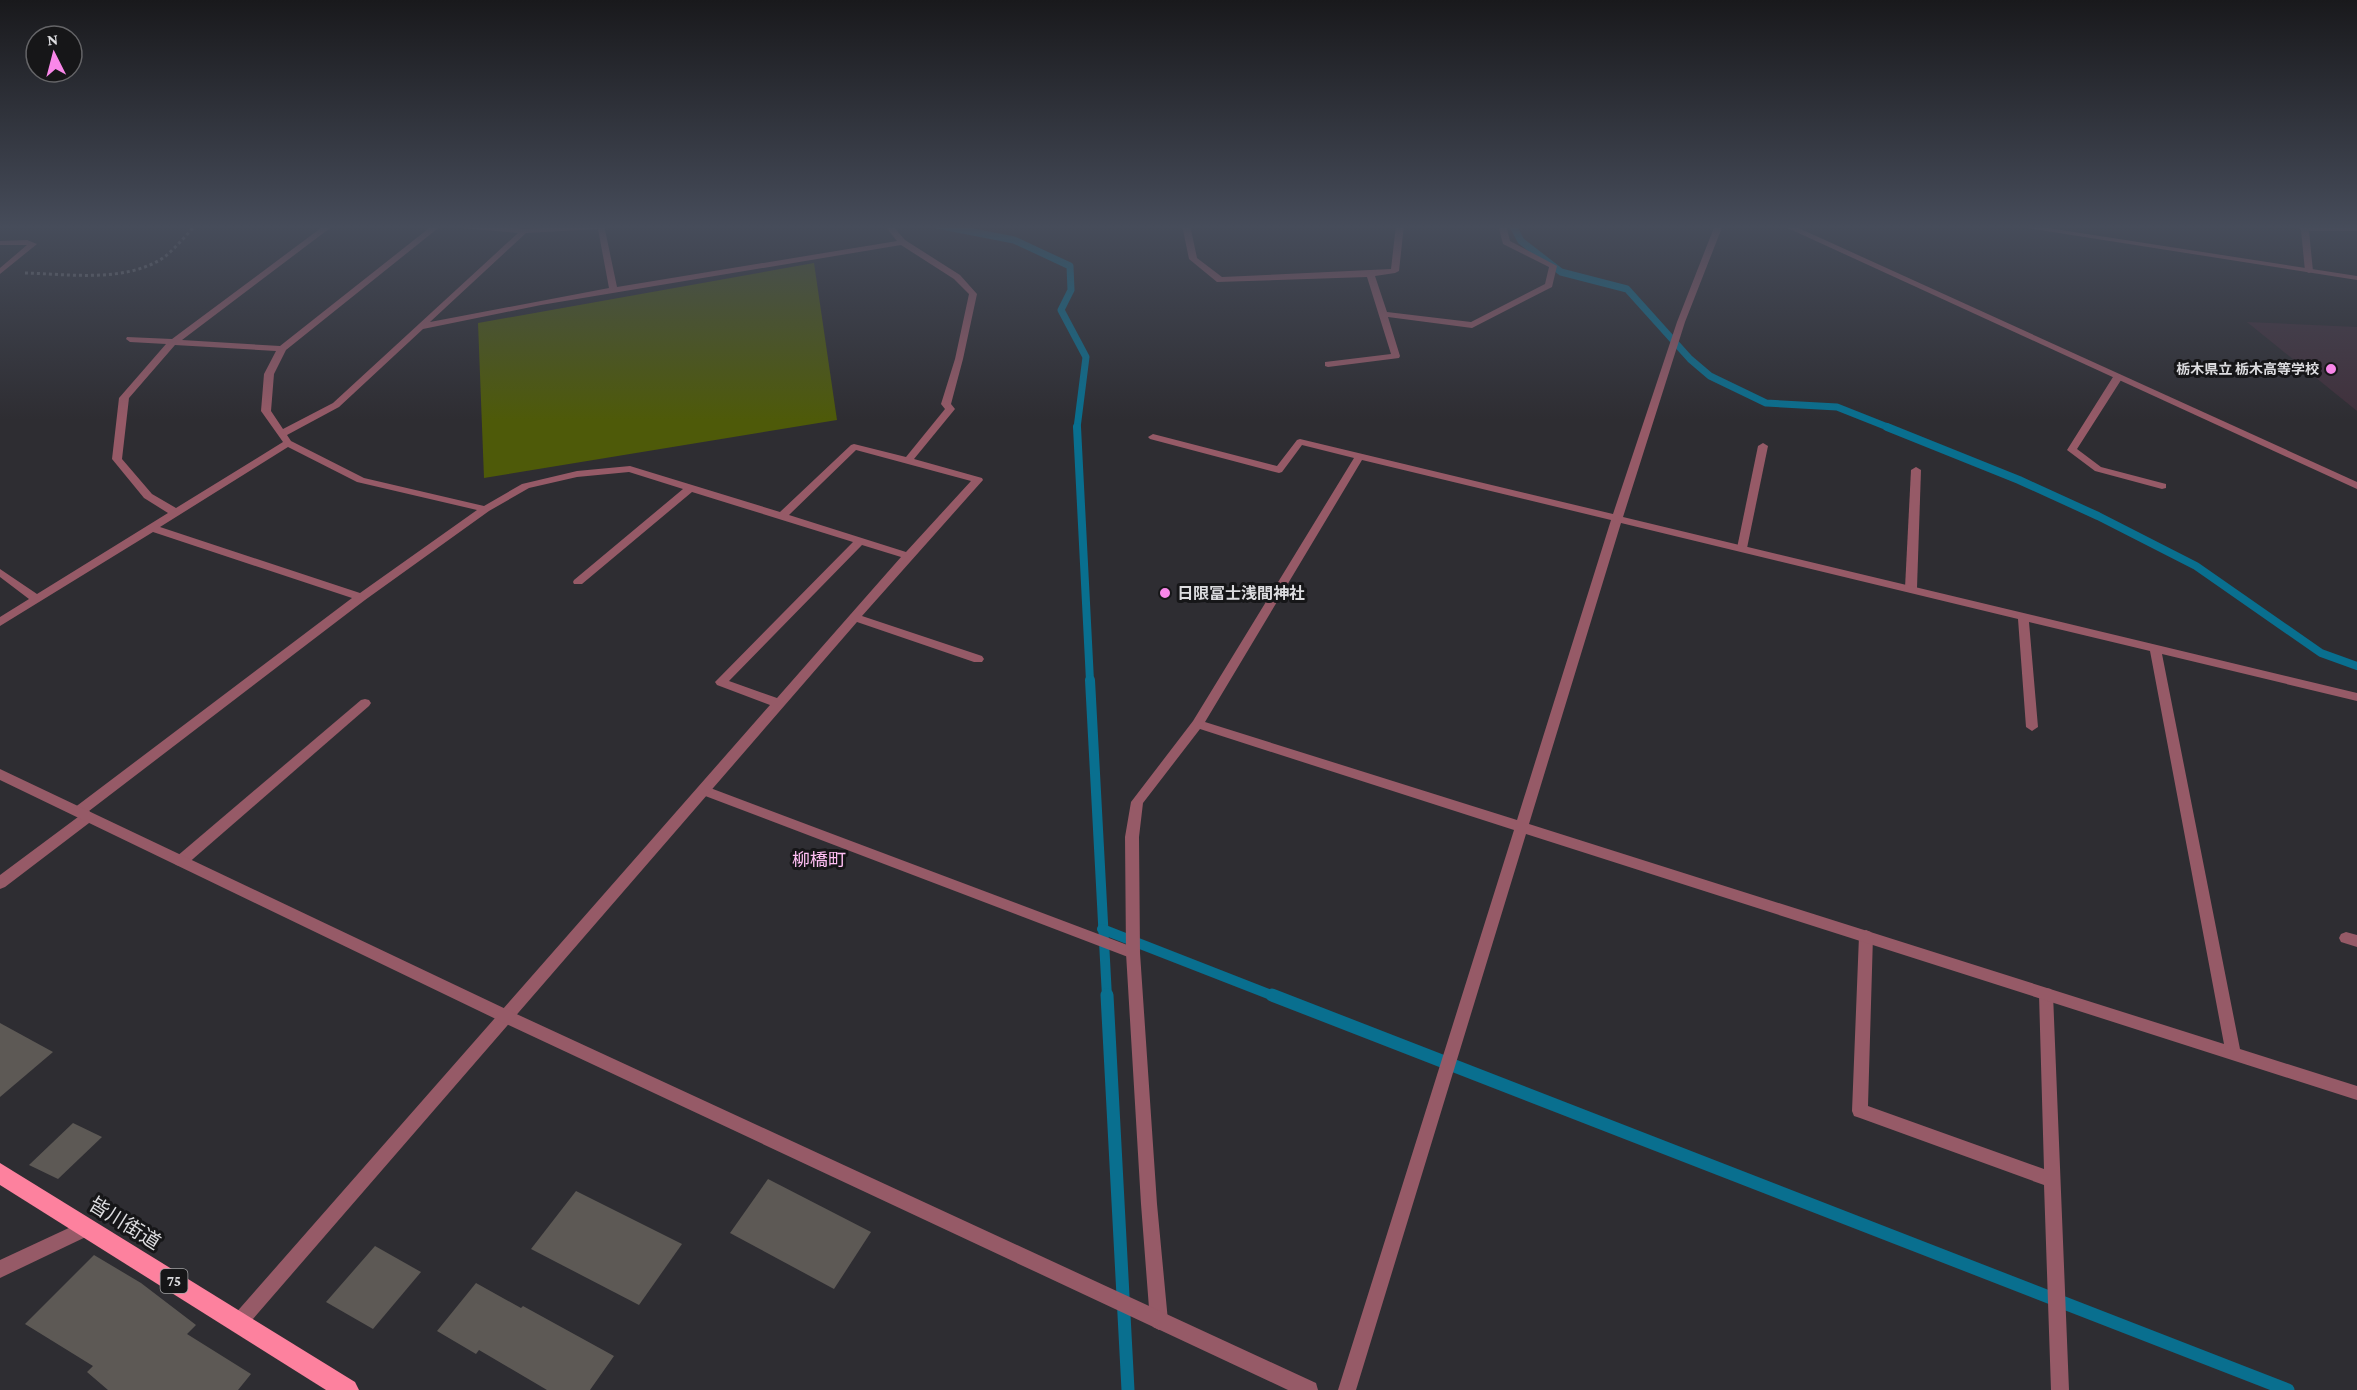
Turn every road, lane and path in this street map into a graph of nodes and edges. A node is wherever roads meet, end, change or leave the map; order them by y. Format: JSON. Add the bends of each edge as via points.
{"nodes":[{"id":1,"x":243,"y":290,"type":"edge"},
{"id":2,"x":356,"y":290,"type":"edge"},
{"id":3,"x":461,"y":290,"type":"edge"},
{"id":4,"x":608,"y":290,"type":"edge"},
{"id":5,"x":969,"y":290,"type":"edge"},
{"id":6,"x":1375,"y":290,"type":"edge"},
{"id":7,"x":1540,"y":290,"type":"edge"},
{"id":8,"x":1694,"y":290,"type":"edge"},
{"id":9,"x":1927,"y":290,"type":"edge"},
{"id":10,"x":1383,"y":314,"type":"junction"},
{"id":11,"x":421,"y":327,"type":"junction"},
{"id":12,"x":130,"y":339,"type":"dead end"},
{"id":13,"x":172,"y":343,"type":"junction"},
{"id":14,"x":282,"y":349,"type":"junction"},
{"id":15,"x":1328,"y":364,"type":"dead end"},
{"id":16,"x":2118,"y":377,"type":"junction"},
{"id":17,"x":1154,"y":437,"type":"dead end"},
{"id":18,"x":285,"y":439,"type":"junction"},
{"id":19,"x":1763,"y":446,"type":"dead end"},
{"id":20,"x":1360,"y":456,"type":"junction"},
{"id":21,"x":908,"y":460,"type":"junction"},
{"id":22,"x":1916,"y":470,"type":"dead end"},
{"id":23,"x":2162,"y":486,"type":"dead end"},
{"id":24,"x":2357,"y":486,"type":"edge"},
{"id":25,"x":690,"y":488,"type":"junction"},
{"id":26,"x":485,"y":509,"type":"junction"},
{"id":27,"x":176,"y":513,"type":"junction"},
{"id":28,"x":782,"y":516,"type":"junction"},
{"id":29,"x":1617,"y":518,"type":"junction"},
{"id":30,"x":152,"y":528,"type":"junction"},
{"id":31,"x":860,"y":540,"type":"junction"},
{"id":32,"x":1742,"y":548,"type":"junction"},
{"id":33,"x":908,"y":556,"type":"junction"},
{"id":34,"x":0,"y":572,"type":"edge"},
{"id":35,"x":578,"y":582,"type":"dead end"},
{"id":36,"x":1911,"y":588,"type":"junction"},
{"id":37,"x":361,"y":597,"type":"junction"},
{"id":38,"x":37,"y":599,"type":"junction"},
{"id":39,"x":2023,"y":615,"type":"junction"},
{"id":40,"x":854,"y":617,"type":"junction"},
{"id":41,"x":0,"y":622,"type":"edge"},
{"id":42,"x":2155,"y":647,"type":"junction"},
{"id":43,"x":978,"y":660,"type":"dead end"},
{"id":44,"x":2357,"y":697,"type":"edge"},
{"id":45,"x":365,"y":703,"type":"dead end"},
{"id":46,"x":779,"y":704,"type":"junction"},
{"id":47,"x":1197,"y":724,"type":"junction"},
{"id":48,"x":2032,"y":727,"type":"dead end"},
{"id":49,"x":0,"y":774,"type":"edge"},
{"id":50,"x":705,"y":791,"type":"junction"},
{"id":51,"x":83,"y":814,"type":"junction"},
{"id":52,"x":1522,"y":827,"type":"junction"},
{"id":53,"x":181,"y":861,"type":"junction"},
{"id":54,"x":0,"y":883,"type":"edge"},
{"id":55,"x":1866,"y":936,"type":"junction"},
{"id":56,"x":1133,"y":952,"type":"junction"},
{"id":57,"x":2046,"y":994,"type":"junction"},
{"id":58,"x":505,"y":1016,"type":"junction"},
{"id":59,"x":2233,"y":1053,"type":"junction"},
{"id":60,"x":2357,"y":1093,"type":"edge"},
{"id":61,"x":0,"y":1173,"type":"edge"},
{"id":62,"x":2053,"y":1180,"type":"junction"},
{"id":63,"x":86,"y":1228,"type":"junction"},
{"id":64,"x":0,"y":1269,"type":"edge"},
{"id":65,"x":1153,"y":1318,"type":"junction"},
{"id":66,"x":240,"y":1322,"type":"junction"},
{"id":67,"x":347,"y":1390,"type":"edge"},
{"id":68,"x":1309,"y":1390,"type":"edge"},
{"id":69,"x":1347,"y":1390,"type":"edge"},
{"id":70,"x":2060,"y":1390,"type":"edge"}],
"edges":[{"from":1,"to":13,"type":"street"},
{"from":2,"to":14,"type":"street"},
{"from":3,"to":11,"type":"street"},
{"from":4,"to":11,"type":"street"},
{"from":5,"to":21,"type":"street","via":[[973,294],[946,404],[950,409]]},
{"from":6,"to":10,"type":"street"},
{"from":7,"to":10,"type":"street","via":[[1472,325]]},
{"from":8,"to":29,"type":"street"},
{"from":9,"to":16,"type":"street"},
{"from":10,"to":15,"type":"street","via":[[1396,356]]},
{"from":11,"to":18,"type":"street","via":[[336,405]]},
{"from":12,"to":13,"type":"street"},
{"from":13,"to":14,"type":"street"},
{"from":13,"to":27,"type":"street","via":[[124,398],[117,459],[147,496]]},
{"from":14,"to":18,"type":"street","via":[[269,374],[266,411]]},
{"from":16,"to":23,"type":"street","via":[[2072,450],[2098,469]]},
{"from":16,"to":24,"type":"street"},
{"from":17,"to":20,"type":"street","via":[[1279,470],[1300,442]]},
{"from":18,"to":26,"type":"street","via":[[361,480]]},
{"from":18,"to":27,"type":"street"},
{"from":19,"to":32,"type":"street"},
{"from":20,"to":29,"type":"street"},
{"from":20,"to":47,"type":"street"},
{"from":21,"to":28,"type":"street","via":[[854,447]]},
{"from":21,"to":33,"type":"street","via":[[978,480]]},
{"from":22,"to":36,"type":"street"},
{"from":25,"to":26,"type":"street","via":[[630,469],[577,474],[526,486]]},
{"from":25,"to":28,"type":"street"},
{"from":25,"to":35,"type":"street"},
{"from":26,"to":37,"type":"street"},
{"from":27,"to":30,"type":"street"},
{"from":28,"to":31,"type":"street"},
{"from":29,"to":32,"type":"street"},
{"from":29,"to":52,"type":"street"},
{"from":30,"to":37,"type":"street"},
{"from":30,"to":38,"type":"street"},
{"from":31,"to":33,"type":"street"},
{"from":31,"to":46,"type":"street","via":[[721,682]]},
{"from":32,"to":36,"type":"street"},
{"from":33,"to":40,"type":"street"},
{"from":34,"to":38,"type":"street"},
{"from":36,"to":39,"type":"street"},
{"from":37,"to":51,"type":"street"},
{"from":38,"to":41,"type":"street"},
{"from":39,"to":42,"type":"street"},
{"from":39,"to":48,"type":"street"},
{"from":40,"to":43,"type":"street"},
{"from":40,"to":46,"type":"street"},
{"from":42,"to":44,"type":"street"},
{"from":42,"to":59,"type":"street"},
{"from":45,"to":53,"type":"street"},
{"from":46,"to":50,"type":"street"},
{"from":47,"to":52,"type":"street"},
{"from":47,"to":56,"type":"street","via":[[1137,802],[1132,837]]},
{"from":49,"to":51,"type":"street"},
{"from":50,"to":56,"type":"street"},
{"from":50,"to":58,"type":"street"},
{"from":51,"to":53,"type":"street"},
{"from":51,"to":54,"type":"street"},
{"from":52,"to":55,"type":"street"},
{"from":52,"to":69,"type":"street"},
{"from":53,"to":58,"type":"street"},
{"from":55,"to":57,"type":"street"},
{"from":55,"to":62,"type":"street","via":[[1860,1111]]},
{"from":56,"to":65,"type":"street"},
{"from":57,"to":59,"type":"street"},
{"from":57,"to":62,"type":"street"},
{"from":58,"to":65,"type":"street"},
{"from":58,"to":66,"type":"street"},
{"from":59,"to":60,"type":"street"},
{"from":61,"to":63,"type":"main road","name":"皆川街道","number":"75"},
{"from":62,"to":70,"type":"street"},
{"from":63,"to":64,"type":"street"},
{"from":63,"to":66,"type":"main road","name":"皆川街道","number":"75"},
{"from":65,"to":68,"type":"street"},
{"from":66,"to":67,"type":"main road","name":"皆川街道","number":"75"}]}
